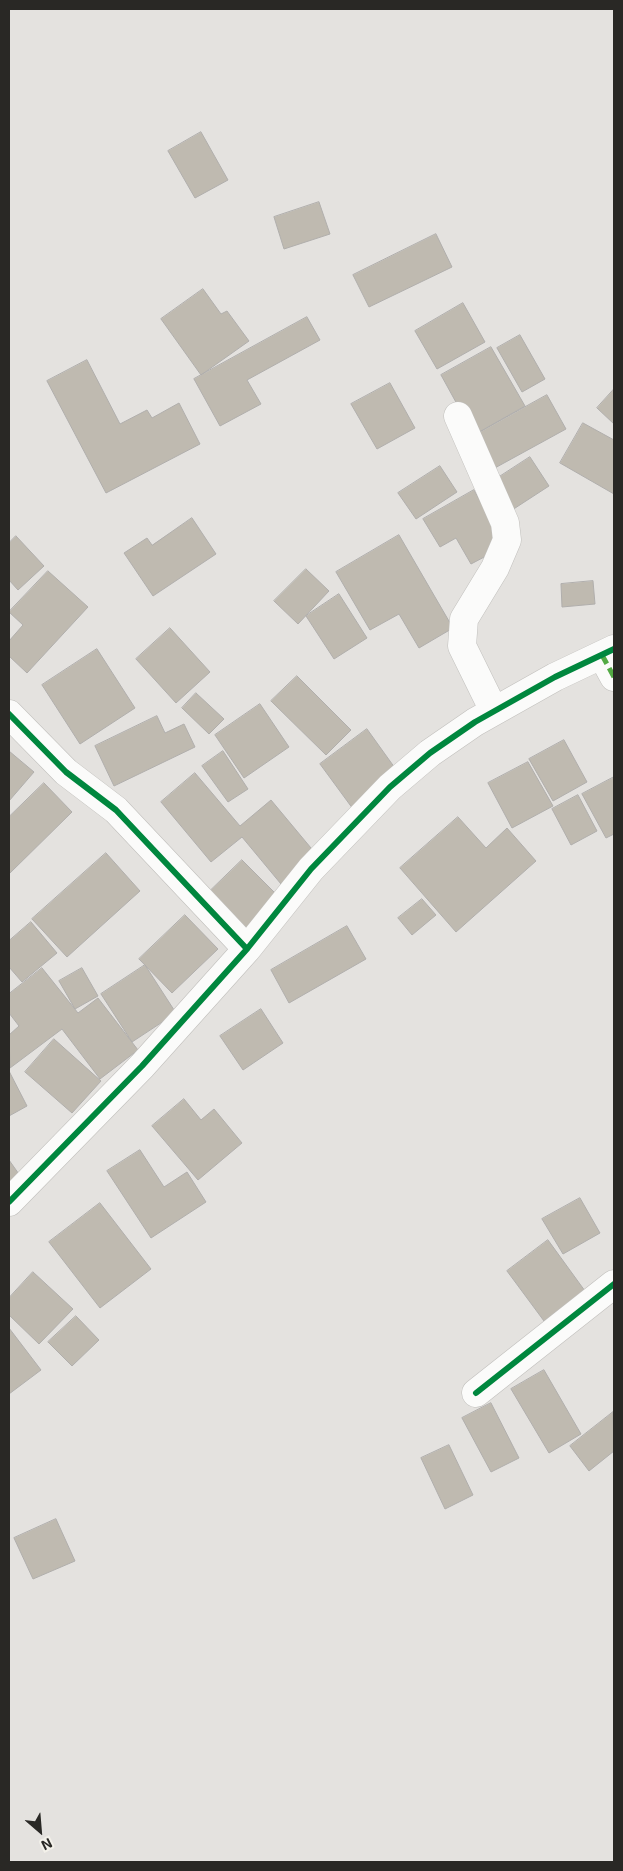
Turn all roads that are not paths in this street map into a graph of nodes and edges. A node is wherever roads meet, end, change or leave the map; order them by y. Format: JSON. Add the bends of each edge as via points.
{"nodes":[{"id":1,"x":458,"y":416,"type":"dead end"},
{"id":2,"x":610,"y":660,"type":"edge"},
{"id":3,"x":494,"y":711,"type":"junction"},
{"id":4,"x":9,"y":714,"type":"edge"},
{"id":5,"x":246,"y":949,"type":"junction"},
{"id":6,"x":9,"y":1202,"type":"edge"},
{"id":7,"x":614,"y":1284,"type":"edge"},
{"id":8,"x":476,"y":1393,"type":"dead end"}],
"edges":[{"from":1,"to":3,"type":"street","via":[[505,523],[508,540],[464,619],[462,646]]},
{"from":2,"to":3,"type":"street","via":[[555,677]]},
{"from":3,"to":5,"type":"street","via":[[430,753],[390,787],[310,869]]},
{"from":4,"to":5,"type":"street","via":[[66,772],[116,810]]},
{"from":5,"to":6,"type":"street","via":[[142,1066]]},
{"from":7,"to":8,"type":"street"}]}
